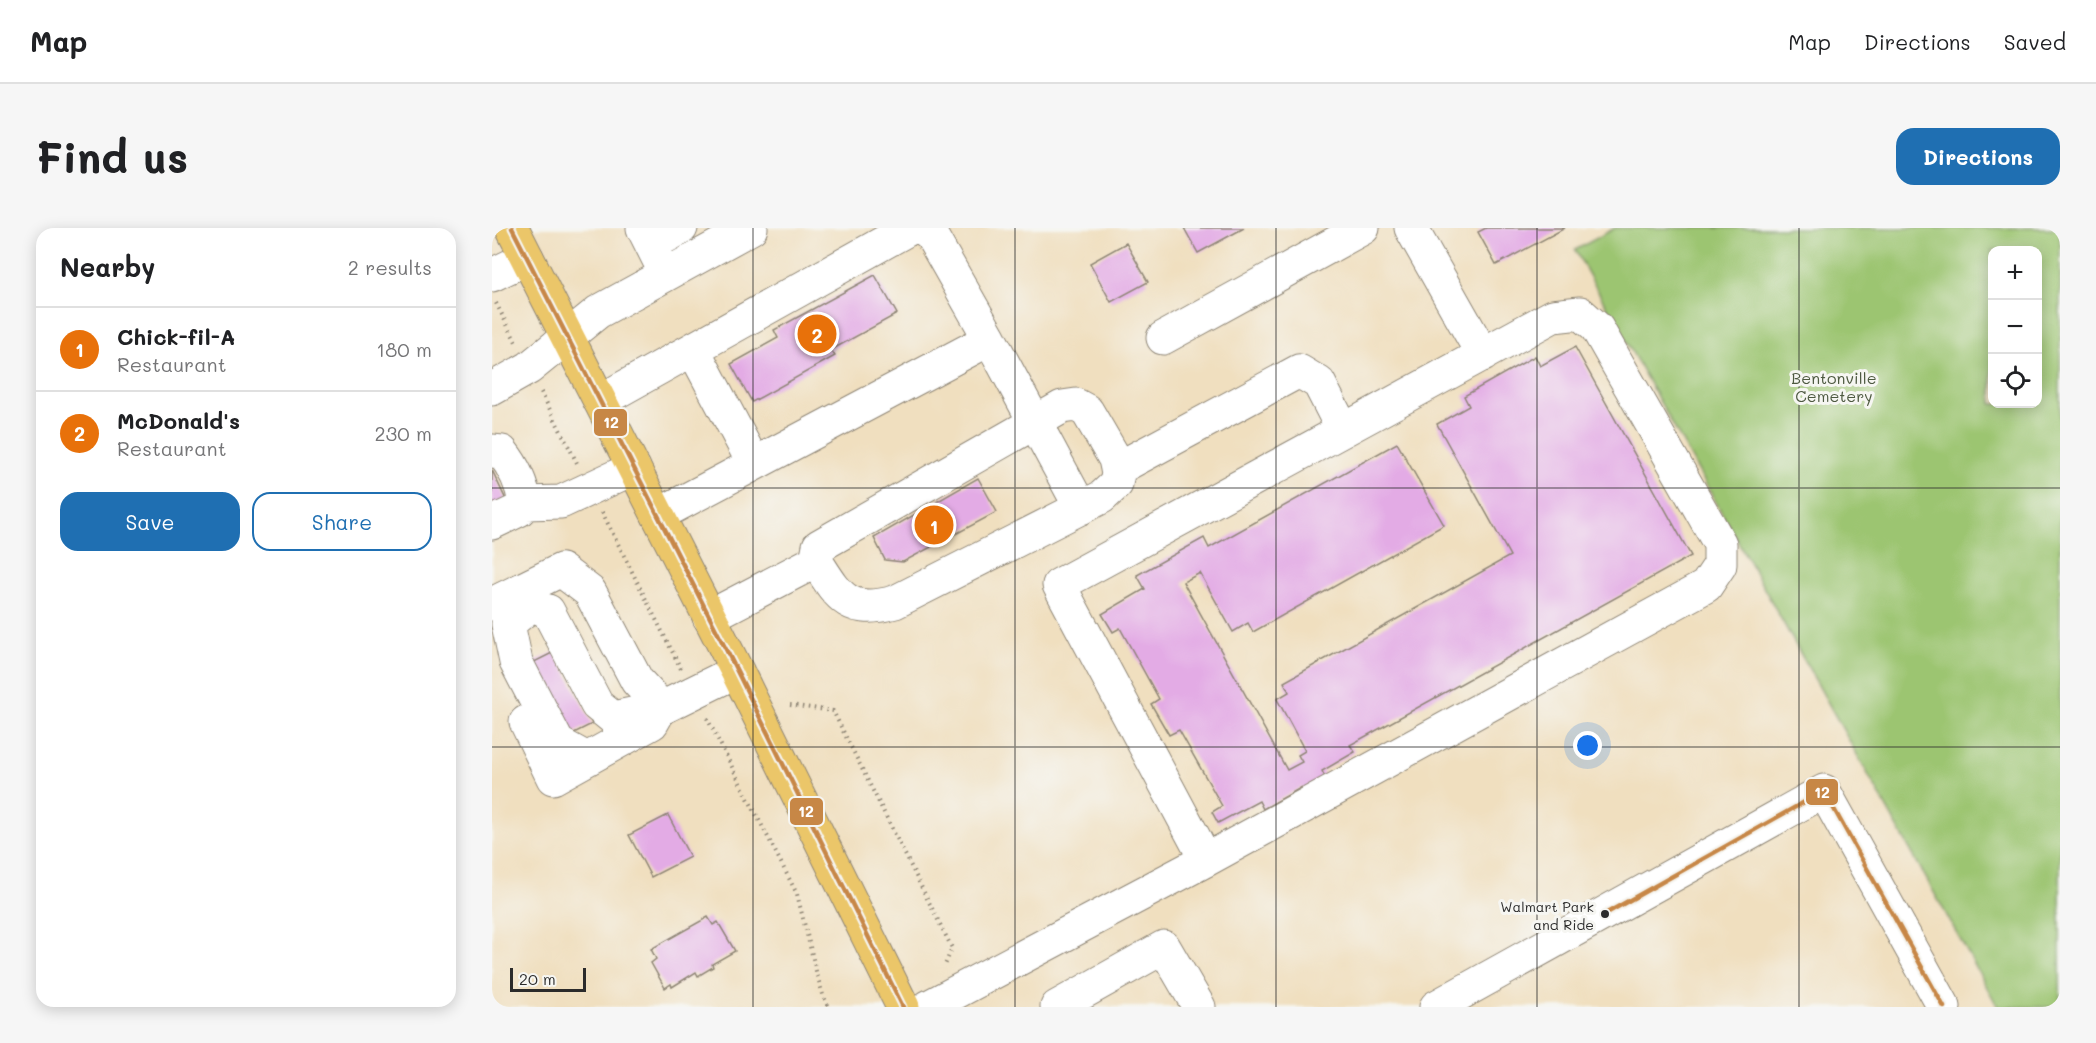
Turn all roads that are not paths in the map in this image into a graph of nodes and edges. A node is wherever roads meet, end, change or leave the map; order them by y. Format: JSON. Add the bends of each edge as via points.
{"nodes":[{"id":1,"x":512,"y":228,"type":"edge"},
{"id":2,"x":681,"y":228,"type":"edge"},
{"id":3,"x":751,"y":228,"type":"edge"},
{"id":4,"x":910,"y":228,"type":"edge"},
{"id":5,"x":927,"y":228,"type":"edge"},
{"id":6,"x":1363,"y":228,"type":"edge"},
{"id":7,"x":1411,"y":228,"type":"edge"},
{"id":8,"x":647,"y":236,"type":"edge"},
{"id":9,"x":527,"y":258,"type":"junction"},
{"id":10,"x":666,"y":274,"type":"junction"},
{"id":11,"x":492,"y":275,"type":"edge"},
{"id":12,"x":568,"y":337,"type":"junction"},
{"id":13,"x":1163,"y":338,"type":"dead end"},
{"id":14,"x":990,"y":339,"type":"junction"},
{"id":15,"x":693,"y":349,"type":"junction"},
{"id":16,"x":1483,"y":355,"type":"junction"},
{"id":17,"x":492,"y":389,"type":"edge"},
{"id":18,"x":600,"y":401,"type":"junction"},
{"id":19,"x":1034,"y":422,"type":"junction"},
{"id":20,"x":1343,"y":430,"type":"junction"},
{"id":21,"x":492,"y":451,"type":"edge"},
{"id":22,"x":754,"y":464,"type":"junction"},
{"id":23,"x":634,"y":468,"type":"junction"},
{"id":24,"x":1117,"y":469,"type":"junction"},
{"id":25,"x":525,"y":503,"type":"junction"},
{"id":26,"x":1081,"y":508,"type":"junction"},
{"id":27,"x":658,"y":515,"type":"junction"},
{"id":28,"x":492,"y":524,"type":"edge"},
{"id":29,"x":816,"y":561,"type":"junction"},
{"id":30,"x":492,"y":604,"type":"edge"},
{"id":31,"x":709,"y":617,"type":"junction"},
{"id":32,"x":492,"y":651,"type":"edge"},
{"id":33,"x":737,"y":671,"type":"junction"},
{"id":34,"x":662,"y":708,"type":"junction"},
{"id":35,"x":587,"y":759,"type":"junction"},
{"id":36,"x":1206,"y":860,"type":"junction"},
{"id":37,"x":903,"y":1007,"type":"edge"},
{"id":38,"x":928,"y":1007,"type":"edge"},
{"id":39,"x":1057,"y":1007,"type":"edge"},
{"id":40,"x":1199,"y":1007,"type":"edge"},
{"id":41,"x":1436,"y":1007,"type":"edge"},
{"id":42,"x":1944,"y":1007,"type":"edge"}],
"edges":[{"from":1,"to":9,"type":"main road"},
{"from":2,"to":8,"type":"street"},
{"from":3,"to":10,"type":"street"},
{"from":4,"to":15,"type":"street"},
{"from":5,"to":14,"type":"street"},
{"from":6,"to":13,"type":"street"},
{"from":7,"to":16,"type":"street"},
{"from":8,"to":10,"type":"street"},
{"from":9,"to":11,"type":"street"},
{"from":9,"to":12,"type":"main road"},
{"from":10,"to":12,"type":"street","via":[[598,312]]},
{"from":12,"to":17,"type":"street","via":[[529,368]]},
{"from":12,"to":18,"type":"main road"},
{"from":14,"to":19,"type":"street"},
{"from":14,"to":22,"type":"street"},
{"from":15,"to":18,"type":"street"},
{"from":15,"to":22,"type":"street"},
{"from":16,"to":20,"type":"street"},
{"from":16,"to":36,"type":"street","via":[[1553,316],[1580,313],[1597,328],[1720,544],[1720,565],[1706,586]]},
{"from":18,"to":23,"type":"main road"},
{"from":19,"to":24,"type":"street","via":[[1062,407],[1076,405],[1087,411]]},
{"from":19,"to":26,"type":"street"},
{"from":19,"to":29,"type":"street","via":[[826,541],[819,546]]},
{"from":20,"to":24,"type":"street","via":[[1319,383],[1299,371]]},
{"from":20,"to":36,"type":"street","via":[[1059,585]]},
{"from":21,"to":25,"type":"street","via":[[501,452],[509,461],[522,486]]},
{"from":22,"to":27,"type":"street"},
{"from":23,"to":25,"type":"street","via":[[561,502]]},
{"from":23,"to":27,"type":"main road"},
{"from":24,"to":26,"type":"street","via":[[1116,484]]},
{"from":25,"to":28,"type":"street"},
{"from":26,"to":29,"type":"street","via":[[895,602],[874,608],[854,605],[836,592]]},
{"from":27,"to":31,"type":"main road"},
{"from":29,"to":31,"type":"street"},
{"from":30,"to":34,"type":"street","via":[[561,570],[590,592],[637,681]]},
{"from":31,"to":33,"type":"main road"},
{"from":32,"to":35,"type":"street","via":[[553,778]]},
{"from":33,"to":34,"type":"street"},
{"from":33,"to":37,"type":"main road"},
{"from":34,"to":35,"type":"street","via":[[652,723]]},
{"from":34,"to":35,"type":"street","via":[[613,718],[597,705],[548,611],[531,605],[508,624],[516,662],[558,742]]},
{"from":36,"to":38,"type":"street"},
{"from":39,"to":40,"type":"street","via":[[1164,947]]},
{"from":41,"to":42,"type":"street","via":[[1824,791]]}]}
